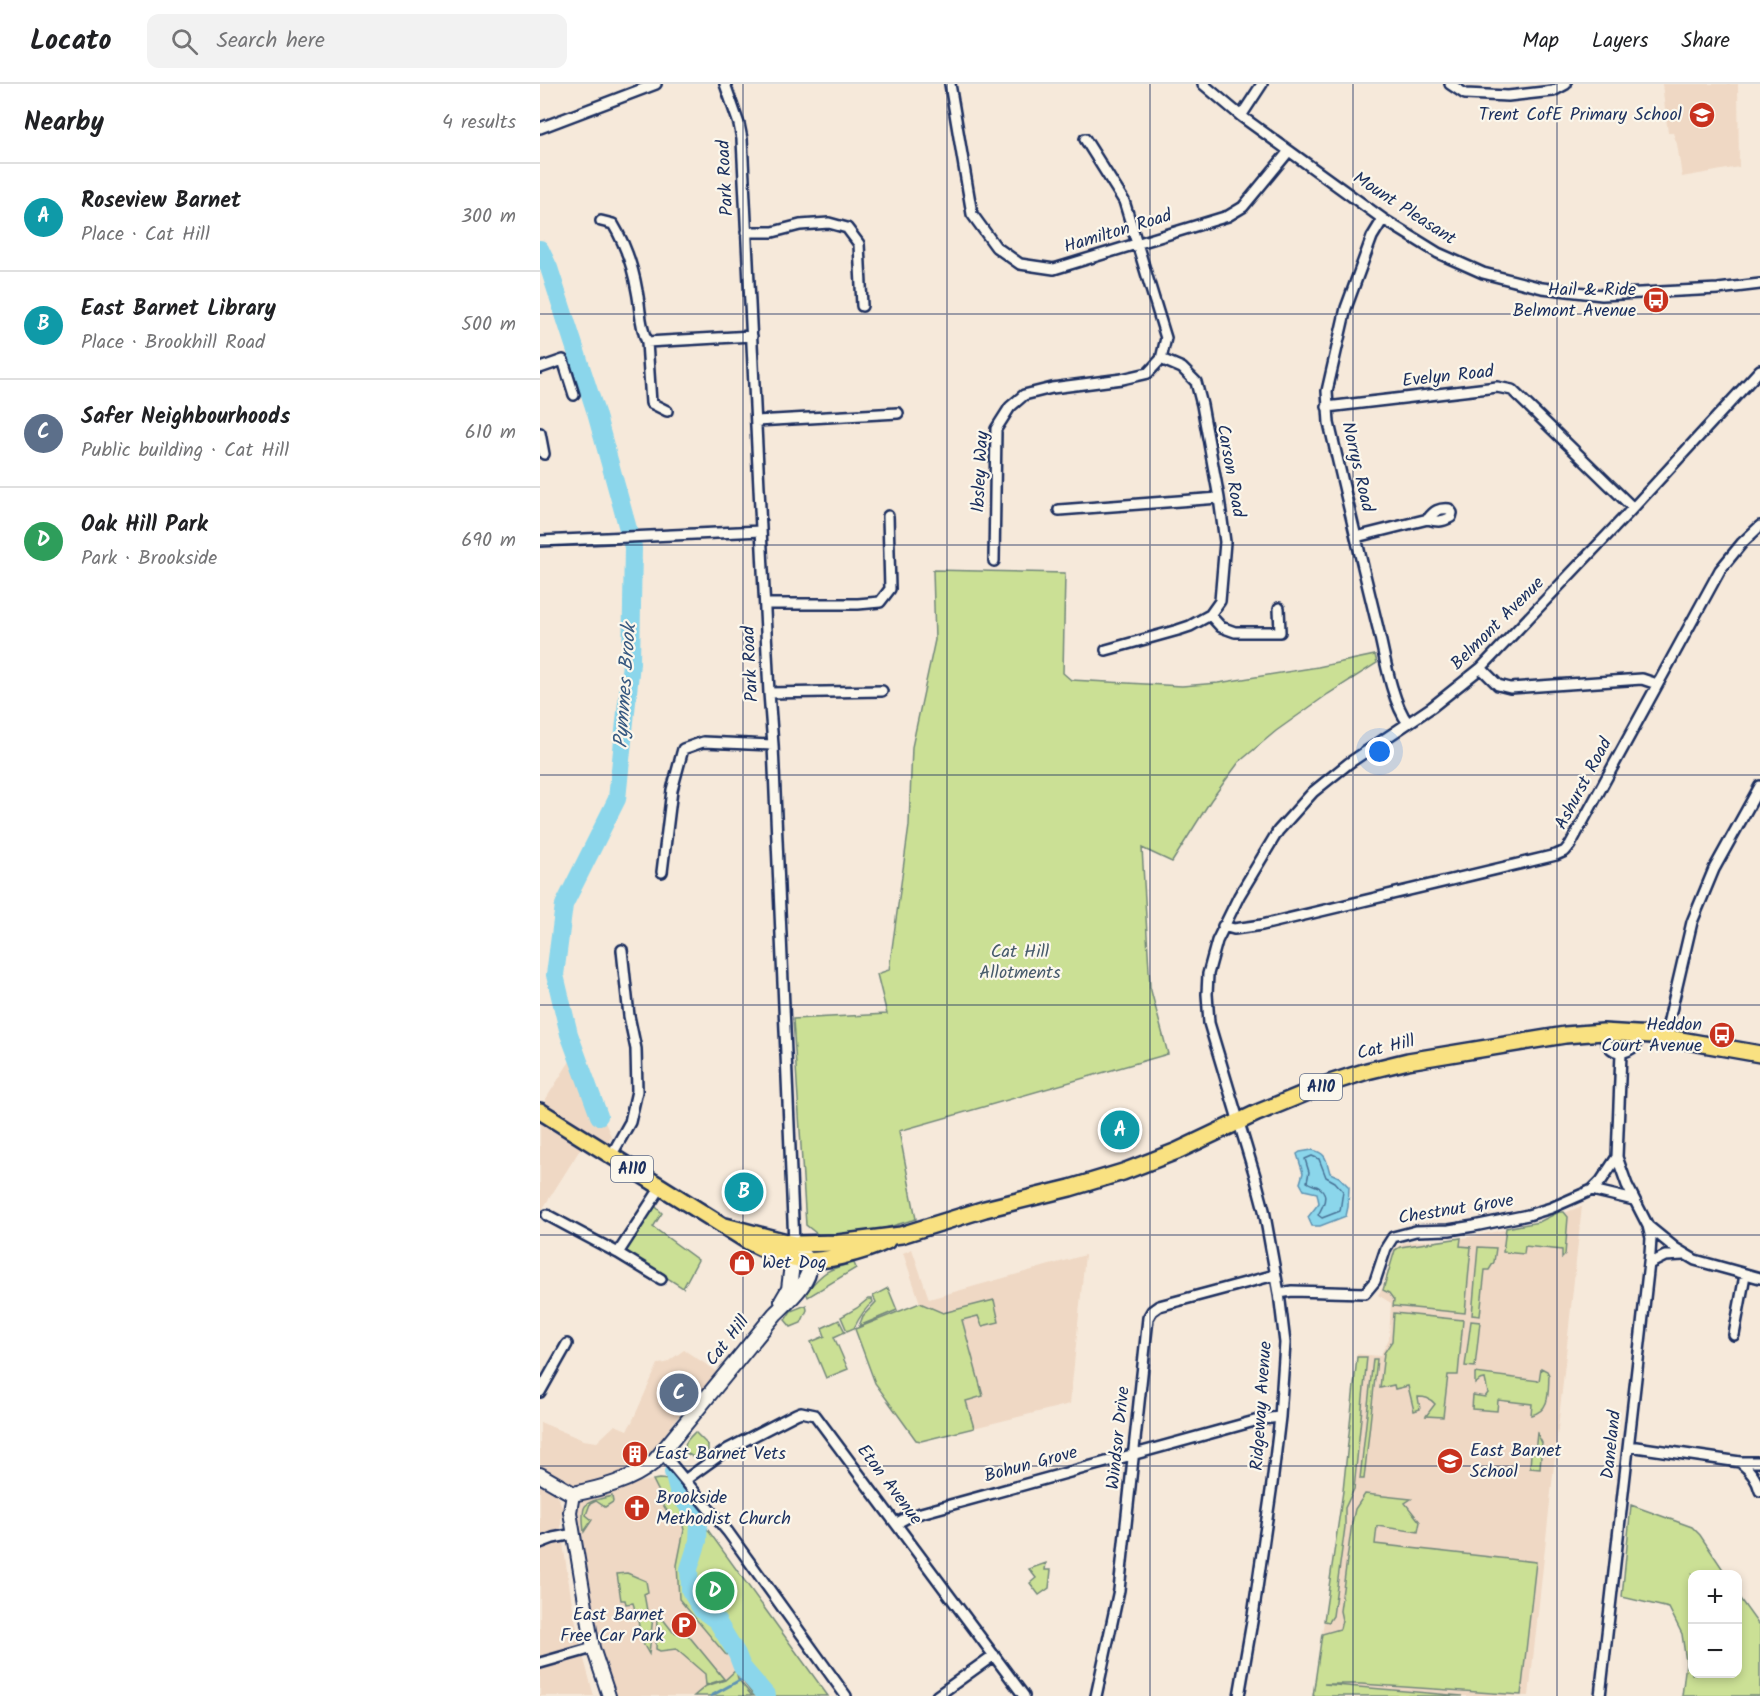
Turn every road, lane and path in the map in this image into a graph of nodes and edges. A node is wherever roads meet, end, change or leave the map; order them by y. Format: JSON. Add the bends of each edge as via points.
{"nodes":[{"id":1,"x":656,"y":84,"type":"edge"},
{"id":2,"x":725,"y":84,"type":"edge"},
{"id":3,"x":950,"y":84,"type":"edge"},
{"id":4,"x":1203,"y":84,"type":"edge"},
{"id":5,"x":1262,"y":84,"type":"edge"},
{"id":6,"x":1450,"y":84,"type":"edge"},
{"id":7,"x":1566,"y":84,"type":"edge"},
{"id":8,"x":1241,"y":116,"type":"junction"},
{"id":9,"x":540,"y":128,"type":"edge"},
{"id":10,"x":1085,"y":139,"type":"dead end"},
{"id":11,"x":1289,"y":151,"type":"junction"},
{"id":12,"x":1383,"y":219,"type":"junction"},
{"id":13,"x":601,"y":221,"type":"dead end"},
{"id":14,"x":746,"y":232,"type":"junction"},
{"id":15,"x":1137,"y":244,"type":"junction"},
{"id":16,"x":1760,"y":284,"type":"edge"},
{"id":17,"x":862,"y":306,"type":"dead end"},
{"id":18,"x":752,"y":336,"type":"junction"},
{"id":19,"x":647,"y":342,"type":"junction"},
{"id":20,"x":1161,"y":359,"type":"junction"},
{"id":21,"x":540,"y":368,"type":"edge"},
{"id":22,"x":1760,"y":370,"type":"edge"},
{"id":23,"x":574,"y":395,"type":"dead end"},
{"id":24,"x":1327,"y":407,"type":"junction"},
{"id":25,"x":667,"y":411,"type":"dead end"},
{"id":26,"x":898,"y":413,"type":"dead end"},
{"id":27,"x":756,"y":421,"type":"junction"},
{"id":28,"x":540,"y":433,"type":"edge"},
{"id":29,"x":544,"y":454,"type":"dead end"},
{"id":30,"x":1219,"y":498,"type":"junction"},
{"id":31,"x":1633,"y":508,"type":"junction"},
{"id":32,"x":1059,"y":510,"type":"dead end"},
{"id":33,"x":888,"y":516,"type":"dead end"},
{"id":34,"x":1428,"y":519,"type":"dead end"},
{"id":35,"x":1760,"y":526,"type":"edge"},
{"id":36,"x":761,"y":531,"type":"junction"},
{"id":37,"x":1356,"y":537,"type":"junction"},
{"id":38,"x":540,"y":541,"type":"edge"},
{"id":39,"x":994,"y":561,"type":"dead end"},
{"id":40,"x":765,"y":604,"type":"junction"},
{"id":41,"x":1279,"y":608,"type":"dead end"},
{"id":42,"x":1210,"y":615,"type":"junction"},
{"id":43,"x":1106,"y":650,"type":"dead end"},
{"id":44,"x":1481,"y":668,"type":"junction"},
{"id":45,"x":1656,"y":684,"type":"junction"},
{"id":46,"x":882,"y":691,"type":"dead end"},
{"id":47,"x":769,"y":693,"type":"junction"},
{"id":48,"x":1408,"y":723,"type":"junction"},
{"id":49,"x":773,"y":745,"type":"junction"},
{"id":50,"x":1760,"y":786,"type":"edge"},
{"id":51,"x":662,"y":872,"type":"dead end"},
{"id":52,"x":1223,"y":926,"type":"junction"},
{"id":53,"x":622,"y":950,"type":"dead end"},
{"id":54,"x":1603,"y":1032,"type":"junction"},
{"id":55,"x":1639,"y":1033,"type":"junction"},
{"id":56,"x":1665,"y":1037,"type":"junction"},
{"id":57,"x":1621,"y":1053,"type":"junction"},
{"id":58,"x":1760,"y":1054,"type":"edge"},
{"id":59,"x":540,"y":1110,"type":"edge"},
{"id":60,"x":1239,"y":1122,"type":"junction"},
{"id":61,"x":611,"y":1156,"type":"junction"},
{"id":62,"x":1617,"y":1157,"type":"junction"},
{"id":63,"x":661,"y":1187,"type":"junction"},
{"id":64,"x":1592,"y":1190,"type":"junction"},
{"id":65,"x":1634,"y":1200,"type":"junction"},
{"id":66,"x":547,"y":1215,"type":"dead end"},
{"id":67,"x":1648,"y":1226,"type":"junction"},
{"id":68,"x":901,"y":1235,"type":"junction"},
{"id":69,"x":793,"y":1251,"type":"junction"},
{"id":70,"x":618,"y":1253,"type":"junction"},
{"id":71,"x":1686,"y":1256,"type":"junction"},
{"id":72,"x":808,"y":1261,"type":"junction"},
{"id":73,"x":1649,"y":1264,"type":"junction"},
{"id":74,"x":1275,"y":1275,"type":"junction"},
{"id":75,"x":1745,"y":1275,"type":"junction"},
{"id":76,"x":1760,"y":1278,"type":"edge"},
{"id":77,"x":661,"y":1279,"type":"dead end"},
{"id":78,"x":1279,"y":1293,"type":"junction"},
{"id":79,"x":775,"y":1314,"type":"junction"},
{"id":80,"x":1734,"y":1335,"type":"dead end"},
{"id":81,"x":567,"y":1344,"type":"dead end"},
{"id":82,"x":540,"y":1392,"type":"edge"},
{"id":83,"x":1280,"y":1417,"type":"junction"},
{"id":84,"x":1629,"y":1446,"type":"junction"},
{"id":85,"x":1133,"y":1454,"type":"junction"},
{"id":86,"x":667,"y":1459,"type":"junction"},
{"id":87,"x":1740,"y":1462,"type":"junction"},
{"id":88,"x":1760,"y":1462,"type":"edge"},
{"id":89,"x":540,"y":1475,"type":"edge"},
{"id":90,"x":682,"y":1477,"type":"junction"},
{"id":91,"x":1760,"y":1491,"type":"edge"},
{"id":92,"x":573,"y":1494,"type":"junction"},
{"id":93,"x":897,"y":1523,"type":"junction"},
{"id":94,"x":574,"y":1534,"type":"junction"},
{"id":95,"x":540,"y":1543,"type":"edge"},
{"id":96,"x":593,"y":1648,"type":"junction"},
{"id":97,"x":994,"y":1656,"type":"junction"},
{"id":98,"x":540,"y":1663,"type":"edge"},
{"id":99,"x":609,"y":1696,"type":"edge"},
{"id":100,"x":846,"y":1696,"type":"edge"},
{"id":101,"x":937,"y":1696,"type":"edge"},
{"id":102,"x":1024,"y":1696,"type":"edge"},
{"id":103,"x":1096,"y":1696,"type":"edge"},
{"id":104,"x":1239,"y":1696,"type":"edge"},
{"id":105,"x":1600,"y":1696,"type":"edge"}],
"edges":[{"from":1,"to":9,"type":"street"},
{"from":2,"to":14,"type":"street","name":"Park Road","via":[[742,139]]},
{"from":3,"to":15,"type":"street","name":"Hamilton Road","via":[[972,213],[996,247],[1020,264],[1054,269]]},
{"from":4,"to":8,"type":"street","name":"Mount Pleasant"},
{"from":5,"to":8,"type":"street"},
{"from":6,"to":7,"type":"street","via":[[1465,94],[1508,96],[1553,91]]},
{"from":8,"to":11,"type":"street","name":"Mount Pleasant"},
{"from":10,"to":15,"type":"street","via":[[1124,201]]},
{"from":11,"to":12,"type":"street","name":"Mount Pleasant"},
{"from":11,"to":15,"type":"street","name":"Hamilton Road","via":[[1243,207],[1228,216]]},
{"from":12,"to":16,"type":"street","name":"Mount Pleasant","via":[[1417,242],[1464,265],[1542,288],[1602,295]]},
{"from":12,"to":24,"type":"street","name":"Norrys Road","via":[[1372,237],[1346,308],[1327,391]]},
{"from":13,"to":19,"type":"street","via":[[613,224],[624,243]]},
{"from":14,"to":17,"type":"street","via":[[829,223],[847,228],[860,244]]},
{"from":14,"to":18,"type":"street","name":"Park Road"},
{"from":15,"to":20,"type":"street","via":[[1166,338]]},
{"from":18,"to":19,"type":"street"},
{"from":18,"to":27,"type":"street","name":"Park Road"},
{"from":19,"to":25,"type":"street","via":[[651,403]]},
{"from":20,"to":30,"type":"street","name":"Carson Road","via":[[1182,368],[1196,382]]},
{"from":20,"to":39,"type":"street","name":"Ibsley Way","via":[[1148,373],[1024,394],[1010,407],[996,429]]},
{"from":21,"to":23,"type":"street","via":[[564,360]]},
{"from":22,"to":31,"type":"street","name":"Belmont Avenue"},
{"from":24,"to":31,"type":"street","name":"Evelyn Road","via":[[1497,387],[1512,390]]},
{"from":24,"to":37,"type":"street","name":"Norrys Road"},
{"from":26,"to":27,"type":"street"},
{"from":27,"to":36,"type":"street","name":"Park Road"},
{"from":28,"to":29,"type":"street"},
{"from":30,"to":32,"type":"street"},
{"from":30,"to":42,"type":"street","name":"Carson Road","via":[[1226,542],[1220,601]]},
{"from":31,"to":44,"type":"street","name":"Belmont Avenue"},
{"from":33,"to":40,"type":"street","via":[[890,589],[880,602]]},
{"from":34,"to":37,"type":"street"},
{"from":35,"to":45,"type":"street","name":"Ashurst Road","via":[[1720,570]]},
{"from":36,"to":38,"type":"street"},
{"from":36,"to":40,"type":"street","name":"Park Road"},
{"from":37,"to":48,"type":"street","name":"Norrys Road","via":[[1398,705]]},
{"from":40,"to":47,"type":"street","name":"Park Road"},
{"from":41,"to":42,"type":"street","via":[[1280,632],[1235,632],[1221,627]]},
{"from":42,"to":43,"type":"street","via":[[1178,630]]},
{"from":44,"to":45,"type":"street","via":[[1504,687],[1642,679]]},
{"from":44,"to":48,"type":"street","name":"Belmont Avenue"},
{"from":45,"to":52,"type":"street","name":"Ashurst Road","via":[[1565,851],[1262,925],[1234,929]]},
{"from":46,"to":47,"type":"street"},
{"from":47,"to":49,"type":"street","name":"Park Road"},
{"from":48,"to":52,"type":"street","name":"Belmont Avenue","via":[[1313,792],[1278,831]]},
{"from":49,"to":51,"type":"street","via":[[703,742],[683,749],[672,790]]},
{"from":49,"to":69,"type":"street","name":"Park Road"},
{"from":50,"to":56,"type":"street","via":[[1714,869],[1692,921]]},
{"from":52,"to":60,"type":"street","name":"Belmont Avenue","via":[[1208,974],[1209,1023]]},
{"from":53,"to":61,"type":"street","via":[[636,1049],[637,1091],[630,1122]]},
{"from":54,"to":55,"type":"main road","name":"Cat Hill","number":"A110"},
{"from":54,"to":57,"type":"street","via":[[1608,1046]]},
{"from":54,"to":60,"type":"main road","name":"Cat Hill","number":"A110","via":[[1398,1064],[1330,1083]]},
{"from":55,"to":56,"type":"main road","name":"Cat Hill","number":"A110"},
{"from":55,"to":57,"type":"street","via":[[1636,1045]]},
{"from":56,"to":58,"type":"main road","name":"Cat Hill","number":"A110"},
{"from":57,"to":62,"type":"street","name":"Daneland"},
{"from":59,"to":61,"type":"main road","number":"A110"},
{"from":60,"to":68,"type":"main road","name":"Cat Hill","number":"A110","via":[[1114,1174]]},
{"from":60,"to":74,"type":"street","name":"Ridgeway Avenue","via":[[1264,1210]]},
{"from":61,"to":63,"type":"main road","number":"A110"},
{"from":62,"to":64,"type":"street","name":"Chestnut Grove"},
{"from":62,"to":65,"type":"street","name":"Daneland"},
{"from":63,"to":69,"type":"main road","number":"A110","via":[[725,1226]]},
{"from":63,"to":70,"type":"street"},
{"from":64,"to":65,"type":"street"},
{"from":64,"to":78,"type":"street","name":"Chestnut Grove","via":[[1528,1215],[1393,1237],[1375,1281],[1365,1293]]},
{"from":65,"to":67,"type":"street","name":"Daneland"},
{"from":66,"to":70,"type":"street"},
{"from":67,"to":71,"type":"street"},
{"from":67,"to":73,"type":"street","name":"Daneland"},
{"from":68,"to":69,"type":"main road","name":"Cat Hill","number":"A110"},
{"from":68,"to":72,"type":"main road","name":"Cat Hill","number":"A110","via":[[867,1250]]},
{"from":69,"to":72,"type":"main road","name":"Cat Hill","number":"A110"},
{"from":69,"to":79,"type":"main road","name":"Cat Hill","via":[[789,1289]]},
{"from":70,"to":77,"type":"street"},
{"from":71,"to":73,"type":"street","via":[[1665,1256]]},
{"from":71,"to":75,"type":"street"},
{"from":72,"to":79,"type":"main road","name":"Cat Hill","via":[[804,1282]]},
{"from":73,"to":84,"type":"street","name":"Daneland"},
{"from":74,"to":78,"type":"street","name":"Ridgeway Avenue"},
{"from":74,"to":85,"type":"street","name":"Windsor Drive","via":[[1152,1311],[1146,1329]]},
{"from":75,"to":76,"type":"street"},
{"from":75,"to":80,"type":"street"},
{"from":78,"to":83,"type":"street","name":"Ridgeway Avenue","via":[[1285,1343]]},
{"from":79,"to":86,"type":"main road","name":"Cat Hill","via":[[705,1401]]},
{"from":81,"to":82,"type":"street"},
{"from":83,"to":85,"type":"street","name":"Bohun Grove"},
{"from":83,"to":104,"type":"street","name":"Ridgeway Avenue"},
{"from":84,"to":87,"type":"street"},
{"from":84,"to":105,"type":"street","name":"Daneland"},
{"from":85,"to":93,"type":"street","name":"Bohun Grove","via":[[910,1516]]},
{"from":85,"to":103,"type":"street","name":"Windsor Drive","via":[[1119,1590]]},
{"from":86,"to":90,"type":"street"},
{"from":86,"to":92,"type":"main road","name":"Cat Hill","via":[[621,1482]]},
{"from":87,"to":88,"type":"street"},
{"from":87,"to":91,"type":"street","via":[[1754,1476]]},
{"from":89,"to":92,"type":"main road"},
{"from":90,"to":93,"type":"street","name":"Eton Avenue","via":[[733,1446],[796,1414],[808,1412],[819,1419]]},
{"from":90,"to":100,"type":"street","via":[[728,1532]]},
{"from":92,"to":94,"type":"street","via":[[570,1512]]},
{"from":93,"to":97,"type":"street","name":"Eton Avenue"},
{"from":94,"to":95,"type":"street"},
{"from":94,"to":96,"type":"street"},
{"from":96,"to":98,"type":"street"},
{"from":96,"to":99,"type":"street"},
{"from":97,"to":101,"type":"street"},
{"from":97,"to":102,"type":"street","name":"Eton Avenue"}]}
